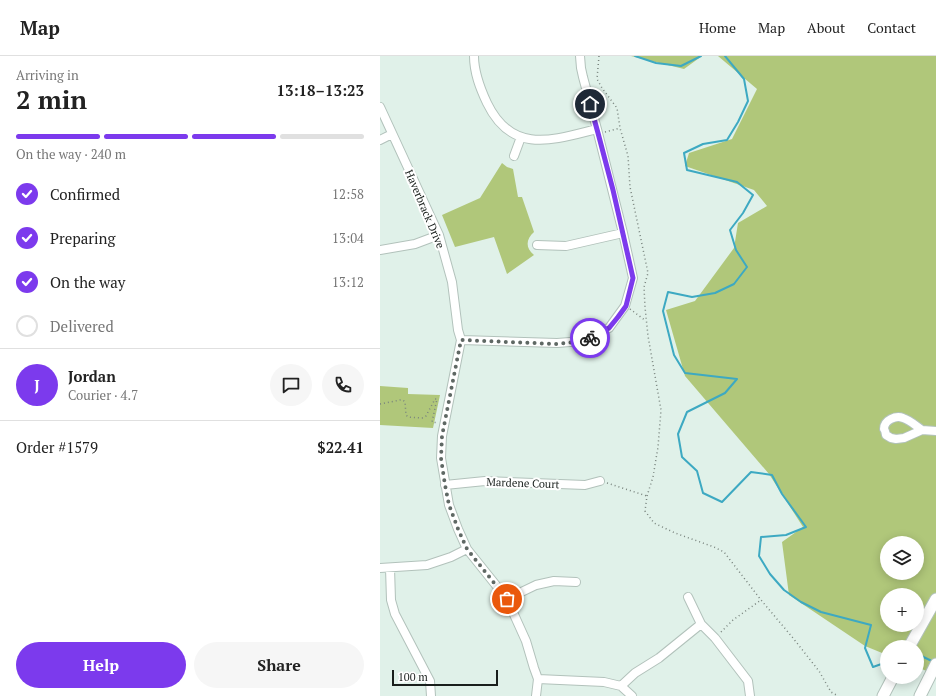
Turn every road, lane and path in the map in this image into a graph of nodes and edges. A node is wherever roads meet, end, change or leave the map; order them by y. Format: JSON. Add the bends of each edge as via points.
{"nodes":[{"id":1,"x":474,"y":56,"type":"edge"},
{"id":2,"x":580,"y":56,"type":"edge"},
{"id":3,"x":599,"y":56,"type":"edge"},
{"id":4,"x":380,"y":107,"type":"edge"},
{"id":5,"x":620,"y":128,"type":"junction"},
{"id":6,"x":598,"y":131,"type":"junction"},
{"id":7,"x":392,"y":134,"type":"junction"},
{"id":8,"x":521,"y":137,"type":"junction"},
{"id":9,"x":380,"y":140,"type":"edge"},
{"id":10,"x":514,"y":156,"type":"dead end"},
{"id":11,"x":623,"y":233,"type":"junction"},
{"id":12,"x":439,"y":235,"type":"junction"},
{"id":13,"x":537,"y":245,"type":"dead end"},
{"id":14,"x":380,"y":250,"type":"edge"},
{"id":15,"x":626,"y":306,"type":"junction"},
{"id":16,"x":646,"y":321,"type":"junction"},
{"id":17,"x":461,"y":340,"type":"junction"},
{"id":18,"x":380,"y":404,"type":"edge"},
{"id":19,"x":443,"y":424,"type":"junction"},
{"id":20,"x":922,"y":430,"type":"dead end"},
{"id":21,"x":936,"y":431,"type":"edge"},
{"id":22,"x":600,"y":481,"type":"joint"},
{"id":23,"x":445,"y":485,"type":"junction"},
{"id":24,"x":647,"y":496,"type":"junction"},
{"id":25,"x":467,"y":549,"type":"junction"},
{"id":26,"x":380,"y":568,"type":"edge"},
{"id":27,"x":390,"y":568,"type":"junction"},
{"id":28,"x":576,"y":582,"type":"dead end"},
{"id":29,"x":688,"y":598,"type":"dead end"},
{"id":30,"x":507,"y":599,"type":"junction"},
{"id":31,"x":761,"y":600,"type":"junction"},
{"id":32,"x":934,"y":602,"type":"edge"},
{"id":33,"x":701,"y":624,"type":"junction"},
{"id":34,"x":715,"y":638,"type":"junction"},
{"id":35,"x":913,"y":640,"type":"edge"},
{"id":36,"x":936,"y":664,"type":"edge"},
{"id":37,"x":538,"y":679,"type":"junction"},
{"id":38,"x":889,"y":684,"type":"edge"},
{"id":39,"x":621,"y":686,"type":"junction"},
{"id":40,"x":431,"y":696,"type":"edge"},
{"id":41,"x":536,"y":696,"type":"edge"},
{"id":42,"x":632,"y":696,"type":"edge"},
{"id":43,"x":750,"y":696,"type":"edge"},
{"id":44,"x":838,"y":696,"type":"edge"},
{"id":45,"x":883,"y":696,"type":"edge"},
{"id":46,"x":920,"y":696,"type":"edge"}],
"edges":[{"from":1,"to":8,"type":"street","via":[[478,80],[493,114],[507,129]]},
{"from":2,"to":6,"type":"street","via":[[583,78]]},
{"from":3,"to":5,"type":"path","via":[[597,79],[616,108]]},
{"from":4,"to":7,"type":"street","name":"Haverbrack Drive"},
{"from":5,"to":6,"type":"path"},
{"from":5,"to":16,"type":"path","via":[[628,156],[630,187],[648,273],[644,287]]},
{"from":6,"to":8,"type":"street","via":[[548,140]]},
{"from":6,"to":11,"type":"street"},
{"from":7,"to":9,"type":"street"},
{"from":7,"to":12,"type":"street","name":"Haverbrack Drive"},
{"from":8,"to":10,"type":"street"},
{"from":11,"to":13,"type":"street","via":[[566,246]]},
{"from":11,"to":15,"type":"street","via":[[633,278]]},
{"from":12,"to":14,"type":"street","via":[[415,244]]},
{"from":12,"to":17,"type":"street","name":"Haverbrack Drive","via":[[452,282]]},
{"from":15,"to":16,"type":"path"},
{"from":15,"to":17,"type":"street","via":[[609,328],[583,341],[556,344]]},
{"from":16,"to":24,"type":"path","via":[[661,410],[658,447]]},
{"from":17,"to":19,"type":"street","name":"Haverbrack Drive"},
{"from":18,"to":19,"type":"path","via":[[403,400],[408,417],[422,418],[426,416],[435,398],[437,399],[432,422]]},
{"from":19,"to":23,"type":"street","name":"Haverbrack Drive","via":[[441,458]]},
{"from":20,"to":21,"type":"street"},
{"from":22,"to":23,"type":"street","name":"Mardene Court","via":[[585,485],[485,481]]},
{"from":22,"to":24,"type":"path"},
{"from":23,"to":25,"type":"street","name":"Haverbrack Drive","via":[[449,505]]},
{"from":24,"to":31,"type":"path","via":[[645,511],[654,523],[724,552]]},
{"from":25,"to":27,"type":"street","via":[[427,566]]},
{"from":25,"to":30,"type":"street","name":"Haverbrack Drive"},
{"from":26,"to":27,"type":"street"},
{"from":27,"to":40,"type":"street","via":[[391,600],[395,614],[430,681]]},
{"from":28,"to":30,"type":"street","via":[[554,581],[536,584]]},
{"from":29,"to":33,"type":"street"},
{"from":30,"to":37,"type":"street","name":"Haverbrack Drive","via":[[526,640]]},
{"from":31,"to":34,"type":"path","via":[[733,620]]},
{"from":31,"to":44,"type":"path","via":[[820,672],[831,692]]},
{"from":32,"to":35,"type":"highway"},
{"from":33,"to":34,"type":"street"},
{"from":33,"to":39,"type":"street"},
{"from":34,"to":43,"type":"street","via":[[748,681]]},
{"from":36,"to":46,"type":"highway"},
{"from":37,"to":39,"type":"street","via":[[604,682]]},
{"from":37,"to":41,"type":"street","name":"Haverbrack Drive"},
{"from":38,"to":45,"type":"highway"},
{"from":39,"to":42,"type":"street"}]}
